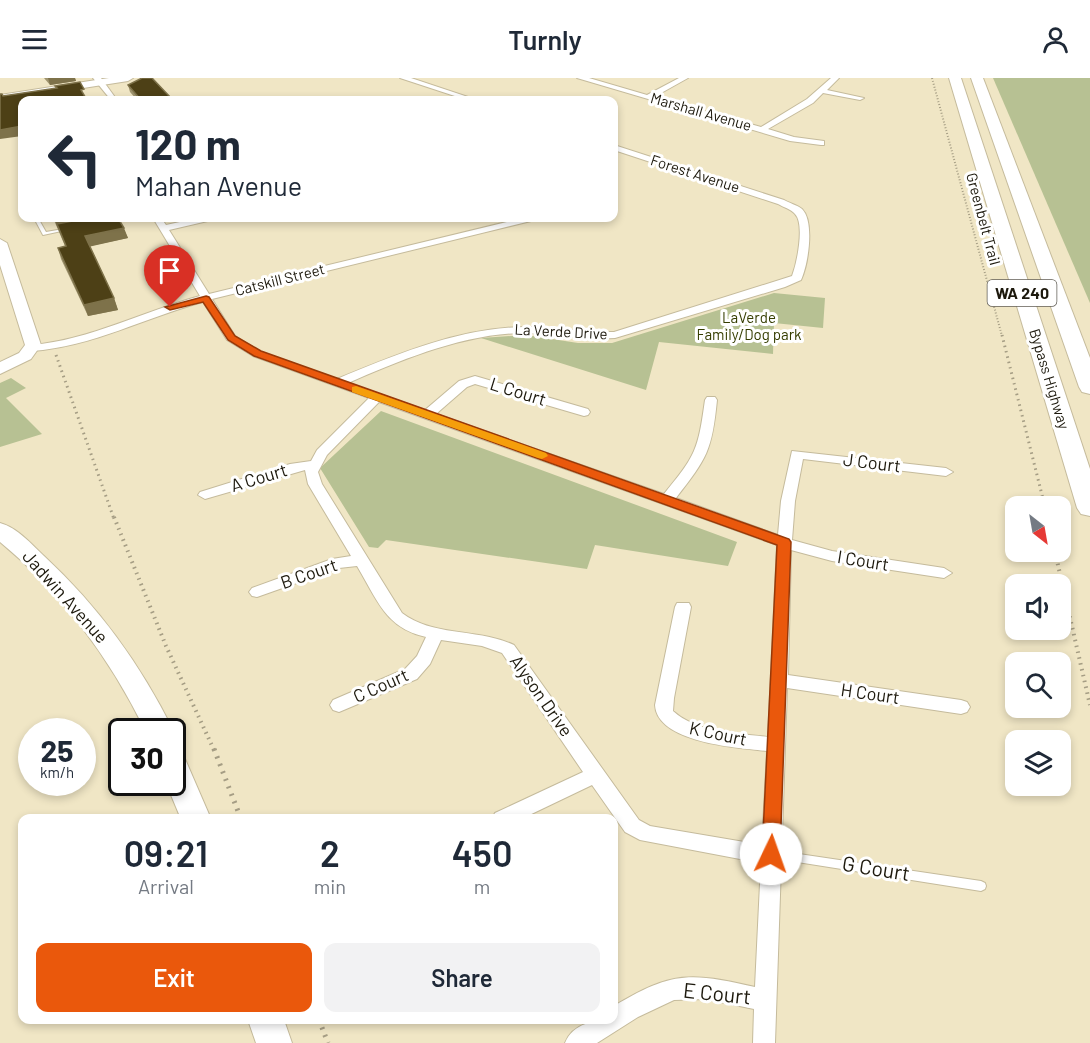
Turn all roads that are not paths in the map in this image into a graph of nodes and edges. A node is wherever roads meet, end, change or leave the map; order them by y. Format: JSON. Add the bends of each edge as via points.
{"nodes":[{"id":1,"x":128,"y":78,"type":"edge"},
{"id":2,"x":404,"y":78,"type":"edge"},
{"id":3,"x":581,"y":78,"type":"edge"},
{"id":4,"x":684,"y":78,"type":"edge"},
{"id":5,"x":835,"y":78,"type":"edge"},
{"id":6,"x":955,"y":78,"type":"edge"},
{"id":7,"x":977,"y":78,"type":"edge"},
{"id":8,"x":99,"y":80,"type":"edge"},
{"id":9,"x":822,"y":91,"type":"junction"},
{"id":10,"x":111,"y":96,"type":"edge"},
{"id":11,"x":460,"y":96,"type":"edge"},
{"id":12,"x":648,"y":97,"type":"junction"},
{"id":13,"x":0,"y":98,"type":"edge"},
{"id":14,"x":860,"y":98,"type":"dead end"},
{"id":15,"x":762,"y":130,"type":"junction"},
{"id":16,"x":821,"y":143,"type":"dead end"},
{"id":17,"x":618,"y":148,"type":"edge"},
{"id":18,"x":776,"y":200,"type":"joint"},
{"id":19,"x":38,"y":222,"type":"edge"},
{"id":20,"x":159,"y":222,"type":"edge"},
{"id":21,"x":191,"y":222,"type":"edge"},
{"id":22,"x":516,"y":222,"type":"edge"},
{"id":23,"x":80,"y":227,"type":"edge"},
{"id":24,"x":163,"y":228,"type":"junction"},
{"id":25,"x":2,"y":252,"type":"edge"},
{"id":26,"x":206,"y":299,"type":"junction"},
{"id":27,"x":32,"y":348,"type":"junction"},
{"id":28,"x":0,"y":369,"type":"edge"},
{"id":29,"x":337,"y":383,"type":"junction"},
{"id":30,"x":1090,"y":387,"type":"edge"},
{"id":31,"x":376,"y":397,"type":"junction"},
{"id":32,"x":711,"y":400,"type":"dead end"},
{"id":33,"x":584,"y":412,"type":"dead end"},
{"id":34,"x":427,"y":415,"type":"junction"},
{"id":35,"x":313,"y":465,"type":"junction"},
{"id":36,"x":946,"y":472,"type":"dead end"},
{"id":37,"x":205,"y":495,"type":"dead end"},
{"id":38,"x":667,"y":500,"type":"junction"},
{"id":39,"x":1090,"y":508,"type":"edge"},
{"id":40,"x":0,"y":531,"type":"edge"},
{"id":41,"x":784,"y":542,"type":"junction"},
{"id":42,"x":361,"y":560,"type":"junction"},
{"id":43,"x":944,"y":573,"type":"dead end"},
{"id":44,"x":257,"y":592,"type":"dead end"},
{"id":45,"x":683,"y":607,"type":"dead end"},
{"id":46,"x":437,"y":632,"type":"junction"},
{"id":47,"x":779,"y":680,"type":"junction"},
{"id":48,"x":339,"y":705,"type":"dead end"},
{"id":49,"x":961,"y":707,"type":"dead end"},
{"id":50,"x":153,"y":718,"type":"edge"},
{"id":51,"x":776,"y":745,"type":"junction"},
{"id":52,"x":596,"y":775,"type":"junction"},
{"id":53,"x":186,"y":795,"type":"edge"},
{"id":54,"x":194,"y":814,"type":"edge"},
{"id":55,"x":513,"y":814,"type":"edge"},
{"id":56,"x":771,"y":854,"type":"junction"},
{"id":57,"x":981,"y":886,"type":"dead end"},
{"id":58,"x":764,"y":1000,"type":"junction"},
{"id":59,"x":618,"y":1018,"type":"edge"},
{"id":60,"x":267,"y":1024,"type":"edge"},
{"id":61,"x":608,"y":1024,"type":"edge"},
{"id":62,"x":274,"y":1043,"type":"edge"},
{"id":63,"x":576,"y":1043,"type":"edge"},
{"id":64,"x":764,"y":1043,"type":"edge"}],
"edges":[{"from":1,"to":8,"type":"street"},
{"from":2,"to":11,"type":"street"},
{"from":3,"to":12,"type":"street","name":"Marshall Avenue"},
{"from":4,"to":12,"type":"street"},
{"from":5,"to":9,"type":"street"},
{"from":6,"to":39,"type":"highway","name":"Bypass Highway","number":"WA 240"},
{"from":7,"to":30,"type":"highway","name":"Bypass Highway","number":"WA 240"},
{"from":8,"to":10,"type":"street"},
{"from":8,"to":13,"type":"street"},
{"from":9,"to":14,"type":"street"},
{"from":9,"to":15,"type":"street"},
{"from":12,"to":15,"type":"street","name":"Marshall Avenue"},
{"from":15,"to":16,"type":"street","name":"Marshall Avenue"},
{"from":17,"to":18,"type":"street","name":"Forest Avenue"},
{"from":18,"to":29,"type":"street","name":"La Verde Drive","via":[[794,208],[804,220],[801,269],[792,282],[620,334],[590,336],[528,330],[482,333],[389,361]]},
{"from":19,"to":23,"type":"lane","via":[[45,234]]},
{"from":20,"to":24,"type":"street","name":"I Court"},
{"from":21,"to":24,"type":"street"},
{"from":22,"to":26,"type":"street","name":"Catskill Street"},
{"from":24,"to":26,"type":"street","name":"I Court"},
{"from":25,"to":27,"type":"street"},
{"from":26,"to":27,"type":"street","name":"Catskill Street","via":[[159,311],[83,340]]},
{"from":26,"to":29,"type":"street","name":"I Court","via":[[224,329],[240,345]]},
{"from":27,"to":28,"type":"street","name":"Catskill Street"},
{"from":29,"to":31,"type":"street","name":"I Court"},
{"from":31,"to":34,"type":"street","name":"I Court"},
{"from":31,"to":35,"type":"street"},
{"from":32,"to":38,"type":"street","via":[[702,452]]},
{"from":33,"to":34,"type":"street","name":"L Court","via":[[475,380],[463,384]]},
{"from":34,"to":38,"type":"street","name":"I Court"},
{"from":35,"to":37,"type":"street","name":"A Court"},
{"from":35,"to":42,"type":"street","name":"Alyson Drive","via":[[315,484]]},
{"from":36,"to":41,"type":"street","name":"J Court","via":[[797,454]]},
{"from":38,"to":41,"type":"street","name":"I Court"},
{"from":40,"to":50,"type":"main road","name":"Jadwin Avenue","via":[[54,579],[97,627]]},
{"from":41,"to":43,"type":"street","name":"I Court","via":[[832,556]]},
{"from":41,"to":47,"type":"street"},
{"from":42,"to":44,"type":"street","name":"B Court","via":[[337,563]]},
{"from":42,"to":46,"type":"street","name":"Alyson Drive","via":[[403,623]]},
{"from":45,"to":51,"type":"street","name":"K Court","via":[[664,698],[667,717],[706,734]]},
{"from":46,"to":48,"type":"street","name":"C Court","via":[[424,660],[411,674]]},
{"from":46,"to":52,"type":"street","name":"Alyson Drive","via":[[492,642],[508,649]]},
{"from":47,"to":49,"type":"street","name":"H Court"},
{"from":47,"to":51,"type":"street"},
{"from":51,"to":56,"type":"street"},
{"from":52,"to":55,"type":"street"},
{"from":52,"to":56,"type":"street","name":"Alyson Drive","via":[[629,823],[639,831],[723,849]]},
{"from":53,"to":54,"type":"main road"},
{"from":56,"to":57,"type":"lane","name":"G Court"},
{"from":56,"to":58,"type":"street"},
{"from":58,"to":59,"type":"street","name":"E Court","via":[[694,987],[675,988]]},
{"from":58,"to":64,"type":"street"},
{"from":60,"to":62,"type":"main road"},
{"from":61,"to":63,"type":"street","name":"E Court"}]}
